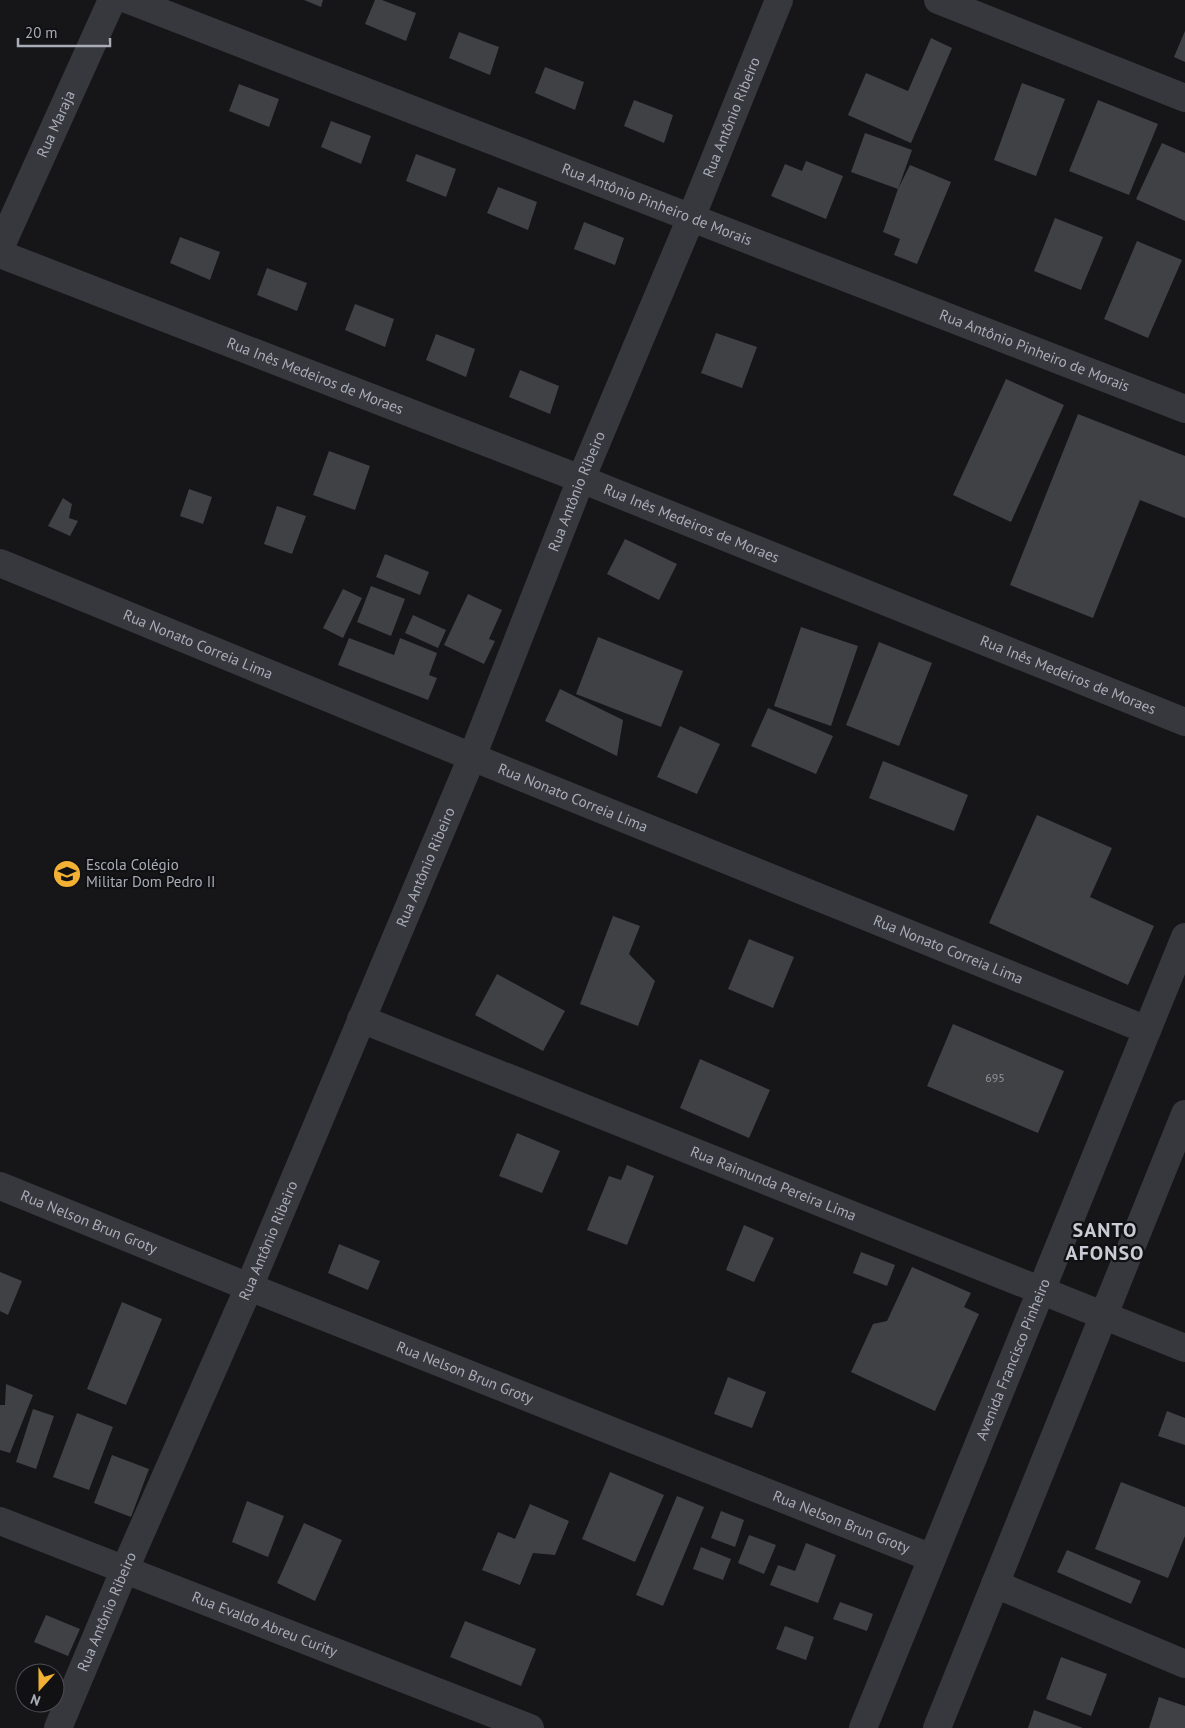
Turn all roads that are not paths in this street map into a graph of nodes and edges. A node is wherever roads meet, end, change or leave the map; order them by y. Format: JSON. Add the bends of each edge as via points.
{"nodes":[{"id":1,"x":112,"y":0,"type":"edge"},
{"id":2,"x":129,"y":0,"type":"edge"},
{"id":3,"x":779,"y":0,"type":"edge"},
{"id":4,"x":938,"y":0,"type":"edge"},
{"id":5,"x":1185,"y":98,"type":"edge"},
{"id":6,"x":691,"y":218,"type":"junction"},
{"id":7,"x":0,"y":248,"type":"edge"},
{"id":8,"x":0,"y":254,"type":"edge"},
{"id":9,"x":1185,"y":409,"type":"edge"},
{"id":10,"x":581,"y":479,"type":"junction"},
{"id":11,"x":0,"y":563,"type":"edge"},
{"id":12,"x":1185,"y":722,"type":"edge"},
{"id":13,"x":472,"y":758,"type":"junction"},
{"id":14,"x":1185,"y":937,"type":"edge"},
{"id":15,"x":361,"y":1018,"type":"junction"},
{"id":16,"x":1147,"y":1030,"type":"junction"},
{"id":17,"x":1185,"y":1114,"type":"edge"},
{"id":18,"x":0,"y":1186,"type":"edge"},
{"id":19,"x":249,"y":1287,"type":"junction"},
{"id":20,"x":1042,"y":1290,"type":"junction"},
{"id":21,"x":1104,"y":1314,"type":"junction"},
{"id":22,"x":1185,"y":1348,"type":"edge"},
{"id":23,"x":0,"y":1521,"type":"edge"},
{"id":24,"x":932,"y":1558,"type":"junction"},
{"id":25,"x":124,"y":1571,"type":"junction"},
{"id":26,"x":995,"y":1584,"type":"junction"},
{"id":27,"x":1185,"y":1664,"type":"edge"},
{"id":28,"x":58,"y":1728,"type":"edge"},
{"id":29,"x":530,"y":1728,"type":"edge"},
{"id":30,"x":863,"y":1728,"type":"edge"},
{"id":31,"x":937,"y":1728,"type":"edge"}],
"edges":[{"from":1,"to":7,"type":"street","name":"Rua Maraja"},
{"from":2,"to":6,"type":"street","name":"Rua Antônio Pinheiro de Morais"},
{"from":3,"to":6,"type":"street","name":"Rua Antônio Ribeiro"},
{"from":4,"to":5,"type":"street"},
{"from":6,"to":9,"type":"street","name":"Rua Antônio Pinheiro de Morais"},
{"from":6,"to":10,"type":"street","name":"Rua Antônio Ribeiro"},
{"from":8,"to":10,"type":"street","name":"Rua Inês Medeiros de Moraes"},
{"from":10,"to":12,"type":"street","name":"Rua Inês Medeiros de Moraes"},
{"from":10,"to":13,"type":"street","name":"Rua Antônio Ribeiro"},
{"from":11,"to":13,"type":"street","name":"Rua Nonato Correia Lima"},
{"from":13,"to":15,"type":"street","name":"Rua Antônio Ribeiro"},
{"from":13,"to":16,"type":"street","name":"Rua Nonato Correia Lima"},
{"from":14,"to":16,"type":"street","name":"Avenida Francisco Pinheiro"},
{"from":15,"to":19,"type":"street","name":"Rua Antônio Ribeiro"},
{"from":15,"to":20,"type":"street","name":"Rua Raimunda Pereira Lima"},
{"from":16,"to":20,"type":"street","name":"Avenida Francisco Pinheiro"},
{"from":17,"to":21,"type":"street"},
{"from":18,"to":19,"type":"street","name":"Rua Nelson Brun Groty"},
{"from":19,"to":24,"type":"street","name":"Rua Nelson Brun Groty"},
{"from":19,"to":25,"type":"street","name":"Rua Antônio Ribeiro"},
{"from":20,"to":21,"type":"street","name":"Rua Raimunda Pereira Lima"},
{"from":20,"to":24,"type":"street","name":"Avenida Francisco Pinheiro"},
{"from":21,"to":22,"type":"street","name":"Rua Raimunda Pereira Lima"},
{"from":21,"to":26,"type":"street"},
{"from":23,"to":25,"type":"street","name":"Rua Evaldo Abreu Curity"},
{"from":24,"to":30,"type":"street","name":"Avenida Francisco Pinheiro"},
{"from":25,"to":28,"type":"street","name":"Rua Antônio Ribeiro"},
{"from":25,"to":29,"type":"street","name":"Rua Evaldo Abreu Curity"},
{"from":26,"to":27,"type":"street"},
{"from":26,"to":31,"type":"street"}]}
